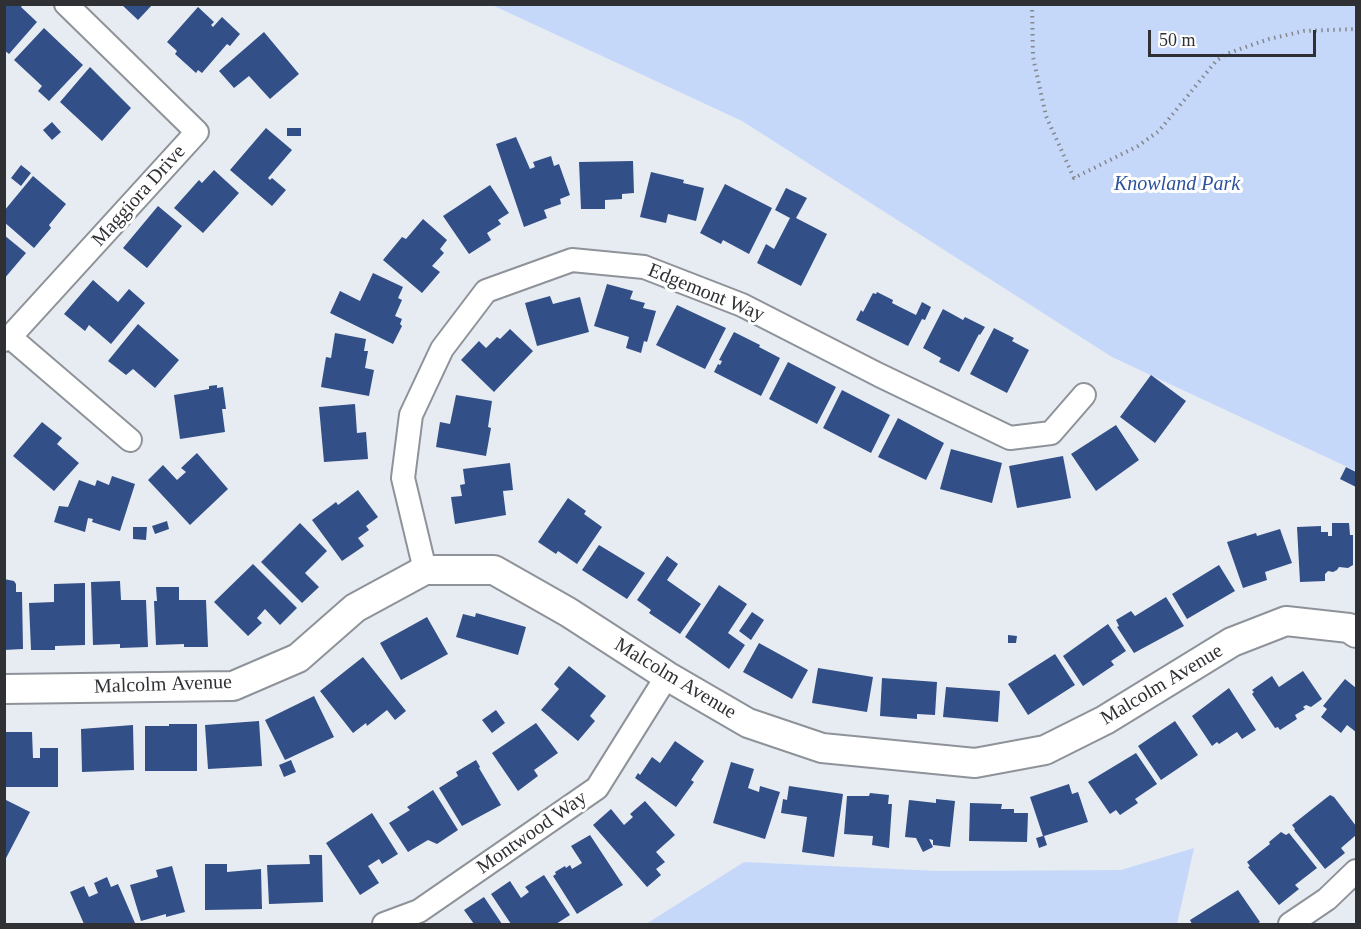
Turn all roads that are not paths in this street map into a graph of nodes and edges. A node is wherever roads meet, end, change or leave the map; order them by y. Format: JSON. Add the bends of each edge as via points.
{"nodes":[{"id":1,"x":66,"y":4,"type":"edge"},
{"id":2,"x":7,"y":339,"type":"edge"},
{"id":3,"x":1084,"y":395,"type":"dead end"},
{"id":4,"x":130,"y":440,"type":"dead end"},
{"id":5,"x":425,"y":570,"type":"junction"},
{"id":6,"x":1356,"y":633,"type":"edge"},
{"id":7,"x":667,"y":676,"type":"junction"},
{"id":8,"x":4,"y":689,"type":"edge"},
{"id":9,"x":1356,"y":871,"type":"edge"},
{"id":10,"x":384,"y":924,"type":"edge"},
{"id":11,"x":1290,"y":924,"type":"edge"}],
"edges":[{"from":1,"to":2,"type":"street","name":"Maggiora Drive","via":[[197,132]]},
{"from":2,"to":4,"type":"street"},
{"from":3,"to":5,"type":"street","name":"Edgemont Way","via":[[1051,433],[1010,438],[742,304],[644,267],[572,260],[486,291],[441,348],[411,415],[402,478]]},
{"from":5,"to":7,"type":"street","name":"Malcolm Avenue","via":[[494,570]]},
{"from":5,"to":8,"type":"street","name":"Malcolm Avenue","via":[[355,608],[298,658],[233,686]]},
{"from":6,"to":7,"type":"street","name":"Malcolm Avenue","via":[[1349,628],[1286,621],[1232,642],[1105,720],[1045,750],[975,762],[822,748],[748,723]]},
{"from":7,"to":10,"type":"street","name":"Montwood Way","via":[[597,788],[419,911]]},
{"from":9,"to":11,"type":"street","via":[[1328,899]]}]}
